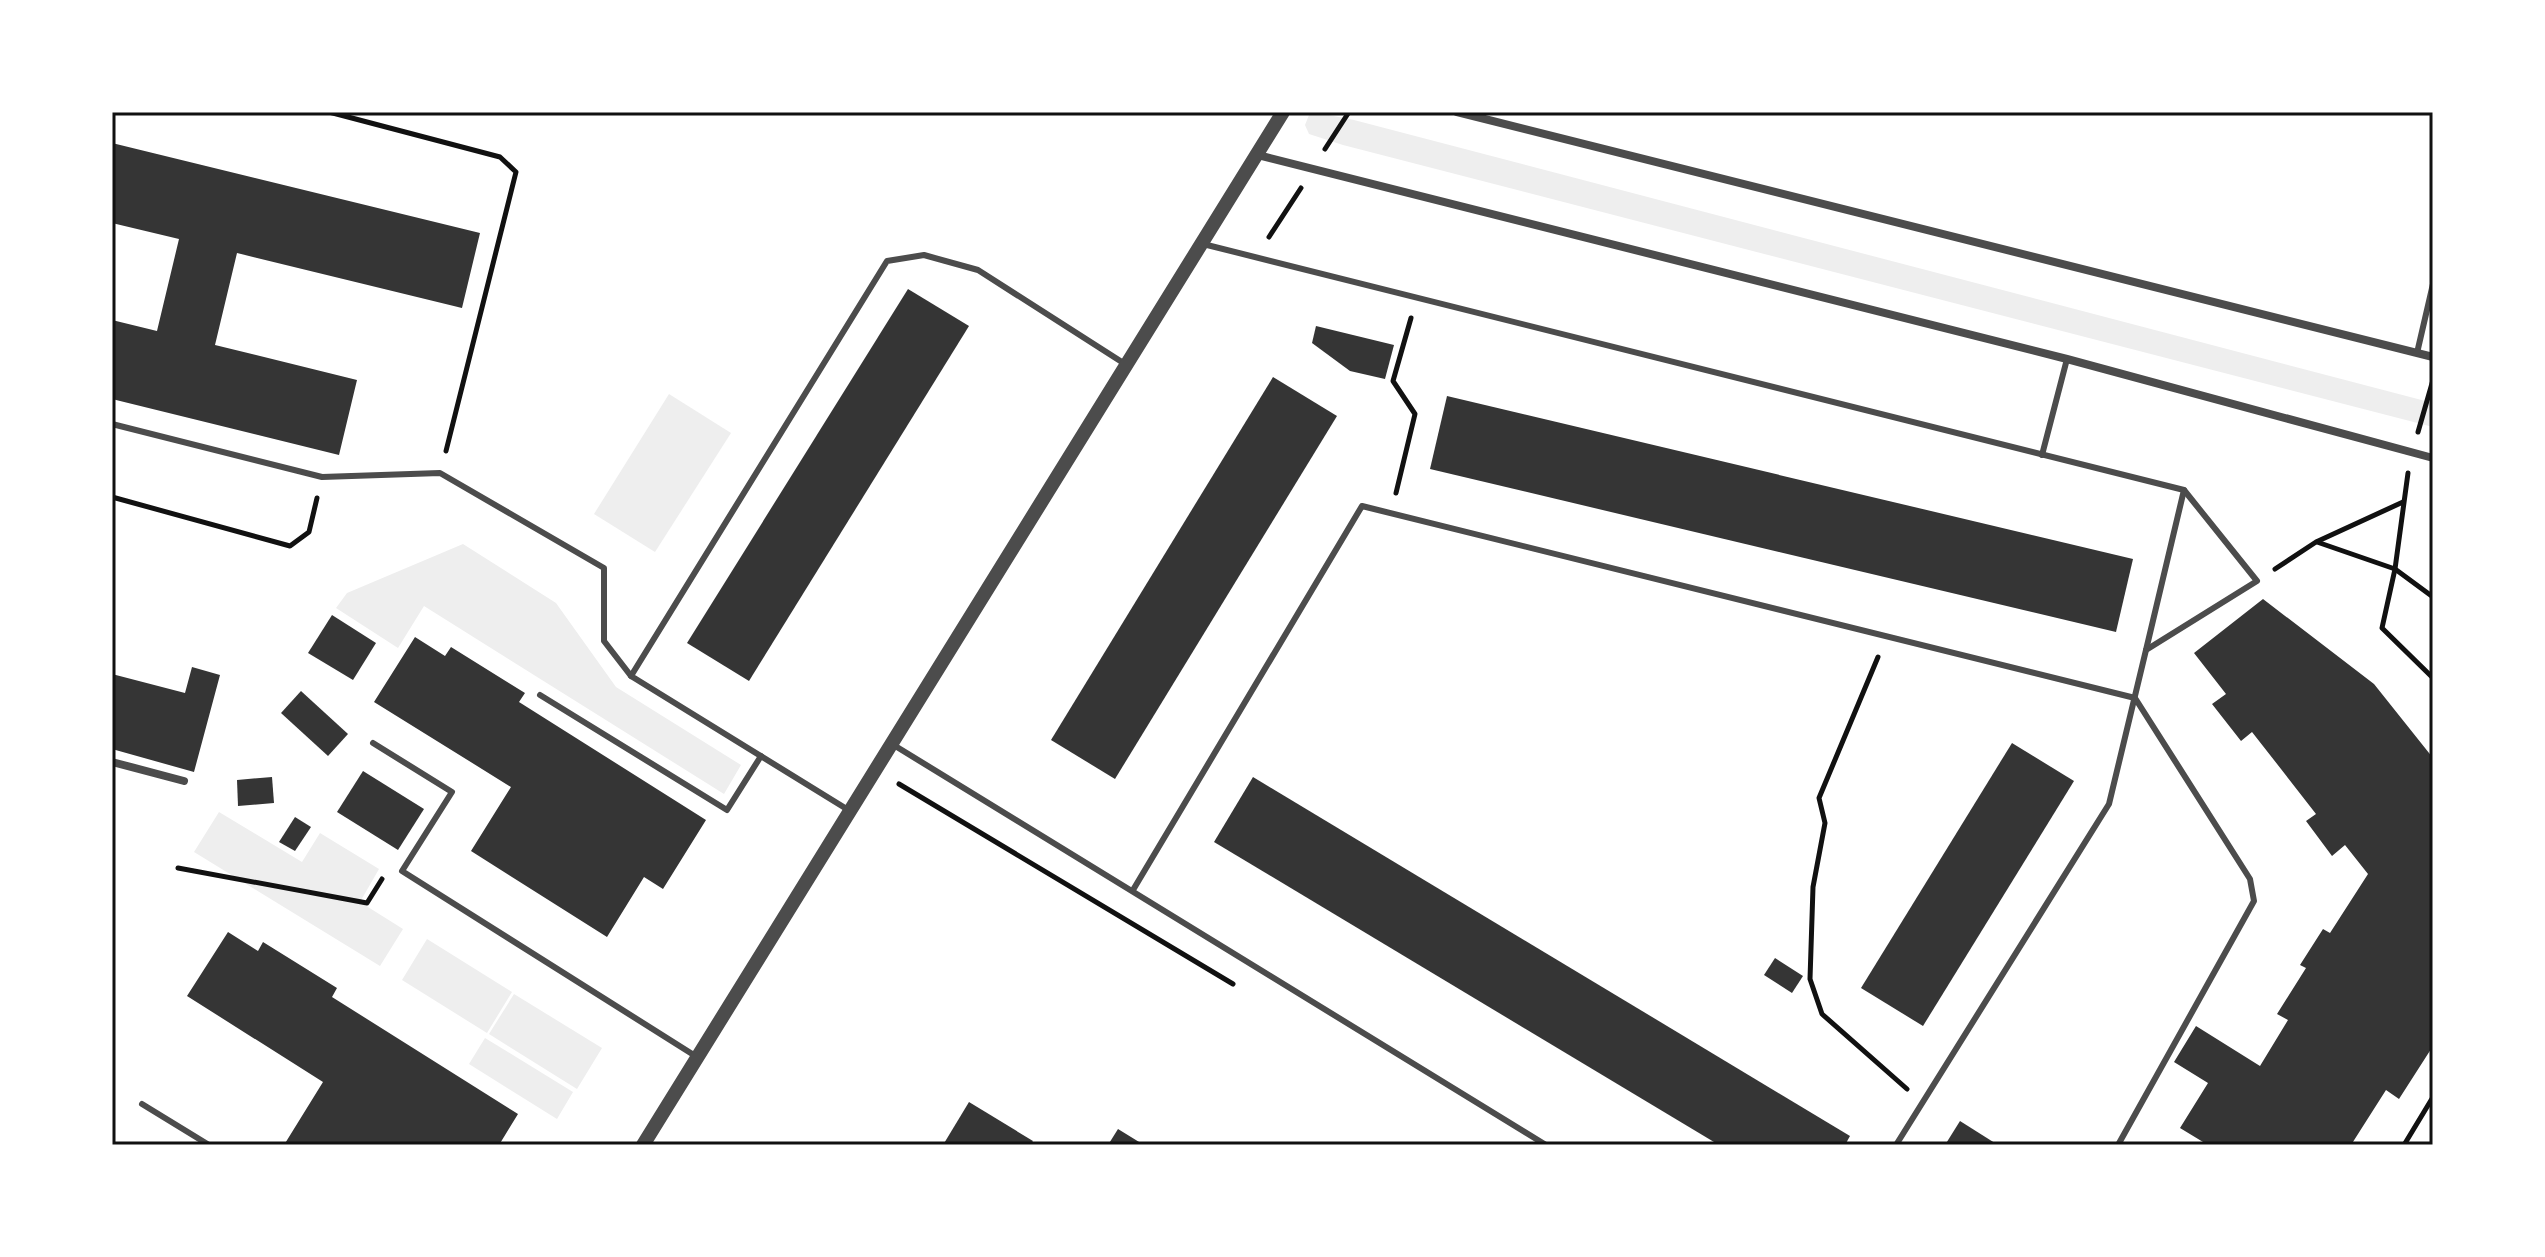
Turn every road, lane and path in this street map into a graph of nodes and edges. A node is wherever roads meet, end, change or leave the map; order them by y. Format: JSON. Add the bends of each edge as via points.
{"nodes":[{"id":1,"x":329,"y":112,"type":"edge"},
{"id":2,"x":1283,"y":112,"type":"edge"},
{"id":3,"x":1349,"y":112,"type":"edge"},
{"id":4,"x":1457,"y":112,"type":"edge"},
{"id":5,"x":1258,"y":155,"type":"junction"},
{"id":6,"x":1313,"y":169,"type":"junction"},
{"id":7,"x":1203,"y":244,"type":"junction"},
{"id":8,"x":1256,"y":258,"type":"junction"},
{"id":9,"x":2433,"y":284,"type":"edge"},
{"id":10,"x":1417,"y":298,"type":"junction"},
{"id":11,"x":2417,"y":353,"type":"junction"},
{"id":12,"x":2433,"y":357,"type":"edge"},
{"id":13,"x":2067,"y":359,"type":"junction"},
{"id":14,"x":1127,"y":365,"type":"junction"},
{"id":15,"x":2433,"y":379,"type":"edge"},
{"id":16,"x":112,"y":424,"type":"edge"},
{"id":17,"x":2413,"y":452,"type":"junction"},
{"id":18,"x":2042,"y":455,"type":"junction"},
{"id":19,"x":2433,"y":458,"type":"edge"},
{"id":20,"x":440,"y":473,"type":"junction"},
{"id":21,"x":322,"y":477,"type":"junction"},
{"id":22,"x":2184,"y":490,"type":"junction"},
{"id":23,"x":112,"y":497,"type":"edge"},
{"id":24,"x":2403,"y":502,"type":"junction"},
{"id":25,"x":1391,"y":513,"type":"junction"},
{"id":26,"x":2316,"y":542,"type":"junction"},
{"id":27,"x":2395,"y":569,"type":"junction"},
{"id":28,"x":2257,"y":581,"type":"junction"},
{"id":29,"x":2433,"y":597,"type":"edge"},
{"id":30,"x":1886,"y":636,"type":"junction"},
{"id":31,"x":2146,"y":650,"type":"junction"},
{"id":32,"x":631,"y":676,"type":"junction"},
{"id":33,"x":2433,"y":678,"type":"edge"},
{"id":34,"x":540,"y":695,"type":"dead end"},
{"id":35,"x":2135,"y":698,"type":"junction"},
{"id":36,"x":373,"y":743,"type":"dead end"},
{"id":37,"x":892,"y":744,"type":"junction"},
{"id":38,"x":761,"y":756,"type":"junction"},
{"id":39,"x":112,"y":762,"type":"edge"},
{"id":40,"x":875,"y":770,"type":"junction"},
{"id":41,"x":184,"y":781,"type":"dead end"},
{"id":42,"x":850,"y":811,"type":"junction"},
{"id":43,"x":178,"y":868,"type":"dead end"},
{"id":44,"x":383,"y":877,"type":"dead end"},
{"id":45,"x":1133,"y":890,"type":"junction"},
{"id":46,"x":1243,"y":990,"type":"dead end"},
{"id":47,"x":697,"y":1057,"type":"junction"},
{"id":48,"x":2433,"y":1097,"type":"edge"},
{"id":49,"x":1923,"y":1102,"type":"junction"},
{"id":50,"x":142,"y":1104,"type":"dead end"},
{"id":51,"x":209,"y":1145,"type":"edge"},
{"id":52,"x":643,"y":1145,"type":"edge"},
{"id":53,"x":1546,"y":1145,"type":"edge"},
{"id":54,"x":1896,"y":1145,"type":"edge"},
{"id":55,"x":2118,"y":1145,"type":"edge"},
{"id":56,"x":2404,"y":1145,"type":"edge"}],
"edges":[{"from":1,"to":20,"type":"path","via":[[500,157],[516,172]]},
{"from":2,"to":5,"type":"street"},
{"from":3,"to":6,"type":"path"},
{"from":4,"to":11,"type":"street"},
{"from":5,"to":6,"type":"street"},
{"from":5,"to":7,"type":"street"},
{"from":6,"to":8,"type":"path"},
{"from":6,"to":13,"type":"street"},
{"from":7,"to":8,"type":"lane"},
{"from":7,"to":14,"type":"street"},
{"from":8,"to":10,"type":"lane"},
{"from":9,"to":11,"type":"lane"},
{"from":10,"to":18,"type":"lane"},
{"from":10,"to":25,"type":"path","via":[[1393,381],[1415,414]]},
{"from":11,"to":12,"type":"street"},
{"from":13,"to":17,"type":"street"},
{"from":13,"to":18,"type":"lane"},
{"from":14,"to":32,"type":"lane","via":[[978,270],[924,255],[887,261]]},
{"from":14,"to":37,"type":"street"},
{"from":15,"to":17,"type":"path"},
{"from":16,"to":21,"type":"lane"},
{"from":17,"to":19,"type":"street"},
{"from":17,"to":24,"type":"path"},
{"from":18,"to":22,"type":"lane"},
{"from":20,"to":21,"type":"lane"},
{"from":20,"to":32,"type":"lane","via":[[604,568],[604,641]]},
{"from":21,"to":23,"type":"path","via":[[309,532],[290,546]]},
{"from":22,"to":28,"type":"lane"},
{"from":22,"to":31,"type":"lane"},
{"from":24,"to":26,"type":"path"},
{"from":24,"to":27,"type":"path"},
{"from":25,"to":30,"type":"lane"},
{"from":25,"to":45,"type":"lane","via":[[1362,506]]},
{"from":26,"to":27,"type":"path"},
{"from":26,"to":28,"type":"path"},
{"from":27,"to":29,"type":"path"},
{"from":27,"to":33,"type":"path","via":[[2382,628]]},
{"from":28,"to":31,"type":"lane"},
{"from":30,"to":35,"type":"lane"},
{"from":30,"to":49,"type":"path","via":[[1819,798],[1825,823],[1813,887],[1810,979],[1822,1014]]},
{"from":31,"to":35,"type":"lane"},
{"from":32,"to":38,"type":"lane"},
{"from":34,"to":38,"type":"lane","via":[[727,810]]},
{"from":35,"to":49,"type":"lane","via":[[2109,804]]},
{"from":35,"to":55,"type":"lane","via":[[2250,879],[2254,901]]},
{"from":36,"to":47,"type":"lane","via":[[452,792],[402,871]]},
{"from":37,"to":40,"type":"street"},
{"from":37,"to":45,"type":"lane"},
{"from":38,"to":42,"type":"lane"},
{"from":39,"to":41,"type":"street"},
{"from":40,"to":42,"type":"street"},
{"from":40,"to":46,"type":"path"},
{"from":42,"to":47,"type":"street"},
{"from":43,"to":44,"type":"path","via":[[367,903]]},
{"from":45,"to":53,"type":"lane"},
{"from":47,"to":52,"type":"street"},
{"from":48,"to":56,"type":"path"},
{"from":49,"to":54,"type":"lane"},
{"from":50,"to":51,"type":"lane"}]}
